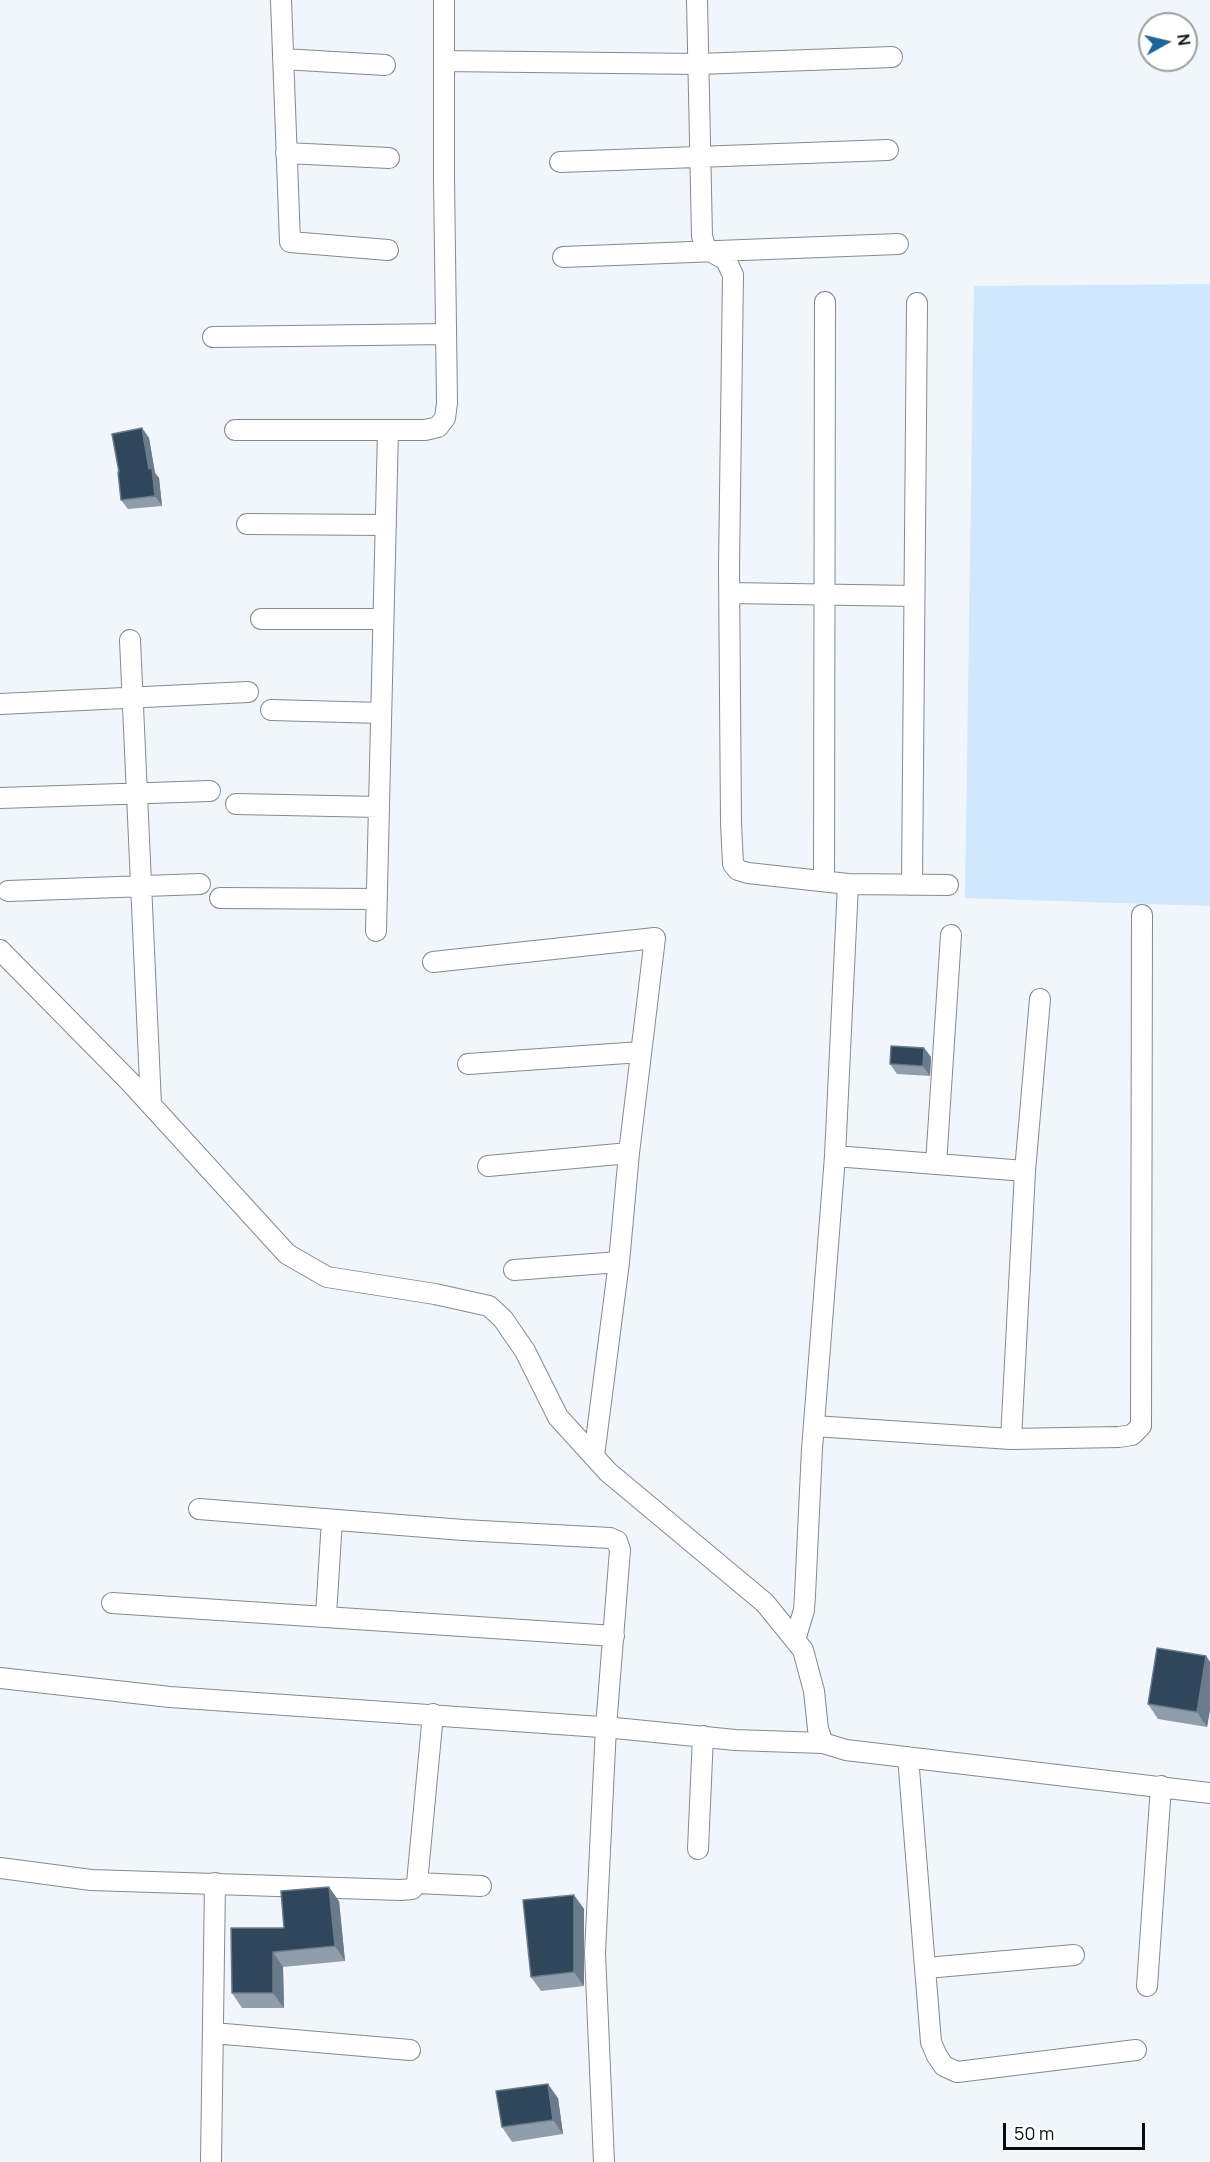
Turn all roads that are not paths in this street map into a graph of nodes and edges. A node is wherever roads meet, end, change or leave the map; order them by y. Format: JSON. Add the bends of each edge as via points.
{"nodes":[{"id":1,"x":281,"y":0,"type":"edge"},
{"id":2,"x":444,"y":0,"type":"edge"},
{"id":3,"x":696,"y":0,"type":"edge"},
{"id":4,"x":892,"y":57,"type":"dead end"},
{"id":5,"x":283,"y":59,"type":"junction"},
{"id":6,"x":444,"y":61,"type":"junction"},
{"id":7,"x":698,"y":64,"type":"junction"},
{"id":8,"x":385,"y":65,"type":"dead end"},
{"id":9,"x":888,"y":150,"type":"dead end"},
{"id":10,"x":286,"y":153,"type":"junction"},
{"id":11,"x":700,"y":157,"type":"junction"},
{"id":12,"x":389,"y":158,"type":"dead end"},
{"id":13,"x":560,"y":162,"type":"dead end"},
{"id":14,"x":898,"y":244,"type":"dead end"},
{"id":15,"x":388,"y":250,"type":"dead end"},
{"id":16,"x":710,"y":251,"type":"junction"},
{"id":17,"x":563,"y":257,"type":"dead end"},
{"id":18,"x":825,"y":302,"type":"dead end"},
{"id":19,"x":917,"y":303,"type":"dead end"},
{"id":20,"x":446,"y":334,"type":"junction"},
{"id":21,"x":213,"y":337,"type":"dead end"},
{"id":22,"x":235,"y":430,"type":"dead end"},
{"id":23,"x":388,"y":430,"type":"junction"},
{"id":24,"x":247,"y":524,"type":"dead end"},
{"id":25,"x":386,"y":525,"type":"junction"},
{"id":26,"x":729,"y":593,"type":"junction"},
{"id":27,"x":824,"y":595,"type":"junction"},
{"id":28,"x":914,"y":596,"type":"junction"},
{"id":29,"x":261,"y":619,"type":"dead end"},
{"id":30,"x":383,"y":619,"type":"junction"},
{"id":31,"x":130,"y":640,"type":"dead end"},
{"id":32,"x":248,"y":692,"type":"dead end"},
{"id":33,"x":132,"y":698,"type":"junction"},
{"id":34,"x":0,"y":704,"type":"edge"},
{"id":35,"x":271,"y":710,"type":"dead end"},
{"id":36,"x":381,"y":713,"type":"junction"},
{"id":37,"x":210,"y":791,"type":"dead end"},
{"id":38,"x":136,"y":794,"type":"junction"},
{"id":39,"x":0,"y":798,"type":"edge"},
{"id":40,"x":236,"y":804,"type":"dead end"},
{"id":41,"x":379,"y":807,"type":"junction"},
{"id":42,"x":824,"y":881,"type":"junction"},
{"id":43,"x":200,"y":884,"type":"dead end"},
{"id":44,"x":848,"y":884,"type":"junction"},
{"id":45,"x":912,"y":885,"type":"junction"},
{"id":46,"x":948,"y":885,"type":"dead end"},
{"id":47,"x":140,"y":887,"type":"junction"},
{"id":48,"x":8,"y":891,"type":"dead end"},
{"id":49,"x":220,"y":898,"type":"dead end"},
{"id":50,"x":377,"y":899,"type":"junction"},
{"id":51,"x":1142,"y":915,"type":"dead end"},
{"id":52,"x":376,"y":931,"type":"dead end"},
{"id":53,"x":951,"y":935,"type":"dead end"},
{"id":54,"x":0,"y":950,"type":"edge"},
{"id":55,"x":433,"y":962,"type":"dead end"},
{"id":56,"x":1040,"y":999,"type":"dead end"},
{"id":57,"x":641,"y":1052,"type":"junction"},
{"id":58,"x":468,"y":1064,"type":"dead end"},
{"id":59,"x":151,"y":1105,"type":"junction"},
{"id":60,"x":629,"y":1153,"type":"junction"},
{"id":61,"x":835,"y":1156,"type":"junction"},
{"id":62,"x":936,"y":1164,"type":"junction"},
{"id":63,"x":488,"y":1166,"type":"dead end"},
{"id":64,"x":1025,"y":1171,"type":"junction"},
{"id":65,"x":619,"y":1262,"type":"junction"},
{"id":66,"x":514,"y":1269,"type":"dead end"},
{"id":67,"x":814,"y":1426,"type":"junction"},
{"id":68,"x":1011,"y":1439,"type":"junction"},
{"id":69,"x":594,"y":1456,"type":"junction"},
{"id":70,"x":199,"y":1509,"type":"dead end"},
{"id":71,"x":332,"y":1520,"type":"junction"},
{"id":72,"x":112,"y":1602,"type":"dead end"},
{"id":73,"x":326,"y":1615,"type":"junction"},
{"id":74,"x":614,"y":1636,"type":"junction"},
{"id":75,"x":795,"y":1640,"type":"junction"},
{"id":76,"x":0,"y":1678,"type":"edge"},
{"id":77,"x":433,"y":1714,"type":"junction"},
{"id":78,"x":606,"y":1727,"type":"junction"},
{"id":79,"x":703,"y":1736,"type":"junction"},
{"id":80,"x":823,"y":1743,"type":"junction"},
{"id":81,"x":908,"y":1757,"type":"junction"},
{"id":82,"x":1161,"y":1786,"type":"junction"},
{"id":83,"x":1210,"y":1792,"type":"edge"},
{"id":84,"x":698,"y":1849,"type":"dead end"},
{"id":85,"x":0,"y":1868,"type":"edge"},
{"id":86,"x":215,"y":1883,"type":"junction"},
{"id":87,"x":417,"y":1883,"type":"junction"},
{"id":88,"x":480,"y":1886,"type":"dead end"},
{"id":89,"x":1074,"y":1954,"type":"dead end"},
{"id":90,"x":926,"y":1968,"type":"junction"},
{"id":91,"x":1147,"y":1986,"type":"dead end"},
{"id":92,"x":213,"y":2033,"type":"junction"},
{"id":93,"x":410,"y":2050,"type":"dead end"},
{"id":94,"x":1136,"y":2050,"type":"dead end"},
{"id":95,"x":211,"y":2162,"type":"edge"},
{"id":96,"x":604,"y":2162,"type":"edge"}],
"edges":[{"from":1,"to":5,"type":"street"},
{"from":2,"to":6,"type":"street"},
{"from":3,"to":7,"type":"street"},
{"from":4,"to":7,"type":"street"},
{"from":5,"to":8,"type":"street"},
{"from":5,"to":10,"type":"street"},
{"from":6,"to":7,"type":"street"},
{"from":6,"to":20,"type":"street"},
{"from":7,"to":11,"type":"street"},
{"from":9,"to":11,"type":"street"},
{"from":10,"to":12,"type":"street"},
{"from":10,"to":15,"type":"street","via":[[290,242]]},
{"from":11,"to":13,"type":"street"},
{"from":11,"to":16,"type":"street","via":[[702,236]]},
{"from":14,"to":16,"type":"street"},
{"from":16,"to":17,"type":"street"},
{"from":16,"to":26,"type":"street","via":[[726,260],[733,275]]},
{"from":18,"to":27,"type":"street"},
{"from":19,"to":28,"type":"street"},
{"from":20,"to":21,"type":"street"},
{"from":20,"to":23,"type":"street","via":[[445,418],[438,427],[424,430]]},
{"from":22,"to":23,"type":"street"},
{"from":23,"to":25,"type":"street"},
{"from":24,"to":25,"type":"street"},
{"from":25,"to":30,"type":"street"},
{"from":26,"to":27,"type":"street"},
{"from":26,"to":42,"type":"street","via":[[734,864],[748,873]]},
{"from":27,"to":28,"type":"street"},
{"from":27,"to":42,"type":"street"},
{"from":28,"to":45,"type":"street"},
{"from":29,"to":30,"type":"street"},
{"from":30,"to":36,"type":"street"},
{"from":31,"to":33,"type":"street"},
{"from":32,"to":33,"type":"street"},
{"from":33,"to":34,"type":"street"},
{"from":33,"to":38,"type":"street"},
{"from":35,"to":36,"type":"street"},
{"from":36,"to":41,"type":"street"},
{"from":37,"to":38,"type":"street"},
{"from":38,"to":39,"type":"street"},
{"from":38,"to":47,"type":"street"},
{"from":40,"to":41,"type":"street"},
{"from":41,"to":50,"type":"street"},
{"from":42,"to":44,"type":"street"},
{"from":43,"to":47,"type":"street"},
{"from":44,"to":45,"type":"street"},
{"from":44,"to":61,"type":"street"},
{"from":45,"to":46,"type":"street"},
{"from":47,"to":48,"type":"street"},
{"from":47,"to":59,"type":"street"},
{"from":49,"to":50,"type":"street"},
{"from":50,"to":52,"type":"street"},
{"from":51,"to":68,"type":"street","via":[[1142,1426],[1132,1435],[1119,1437]]},
{"from":53,"to":62,"type":"street"},
{"from":54,"to":59,"type":"street"},
{"from":55,"to":57,"type":"street","via":[[655,938]]},
{"from":56,"to":64,"type":"street"},
{"from":57,"to":58,"type":"street"},
{"from":57,"to":60,"type":"street"},
{"from":59,"to":69,"type":"street","via":[[287,1254],[327,1277],[489,1306],[525,1351],[558,1417]]},
{"from":60,"to":63,"type":"street"},
{"from":60,"to":65,"type":"street"},
{"from":61,"to":62,"type":"street"},
{"from":61,"to":67,"type":"street"},
{"from":62,"to":64,"type":"street"},
{"from":64,"to":68,"type":"street"},
{"from":65,"to":66,"type":"street"},
{"from":65,"to":69,"type":"street"},
{"from":67,"to":68,"type":"street"},
{"from":67,"to":75,"type":"street","via":[[804,1610]]},
{"from":69,"to":75,"type":"street","via":[[608,1472],[765,1603]]},
{"from":70,"to":71,"type":"street"},
{"from":71,"to":73,"type":"street"},
{"from":71,"to":74,"type":"street","via":[[610,1538],[617,1542],[620,1551]]},
{"from":72,"to":73,"type":"street"},
{"from":73,"to":74,"type":"street"},
{"from":74,"to":78,"type":"street"},
{"from":75,"to":80,"type":"street","via":[[803,1650]]},
{"from":76,"to":77,"type":"street","via":[[170,1697]]},
{"from":77,"to":78,"type":"street"},
{"from":77,"to":87,"type":"street"},
{"from":78,"to":79,"type":"street"},
{"from":78,"to":96,"type":"street","via":[[595,1953]]},
{"from":79,"to":80,"type":"street"},
{"from":79,"to":84,"type":"street"},
{"from":80,"to":81,"type":"street","via":[[846,1750]]},
{"from":81,"to":82,"type":"street"},
{"from":81,"to":90,"type":"street"},
{"from":82,"to":83,"type":"street"},
{"from":82,"to":91,"type":"street"},
{"from":85,"to":86,"type":"street","via":[[91,1880]]},
{"from":86,"to":87,"type":"street","via":[[401,1890],[412,1889]]},
{"from":86,"to":92,"type":"street"},
{"from":87,"to":88,"type":"street"},
{"from":89,"to":90,"type":"street"},
{"from":90,"to":94,"type":"street","via":[[931,2042],[944,2066],[957,2072]]},
{"from":92,"to":93,"type":"street"},
{"from":92,"to":95,"type":"street"}]}
